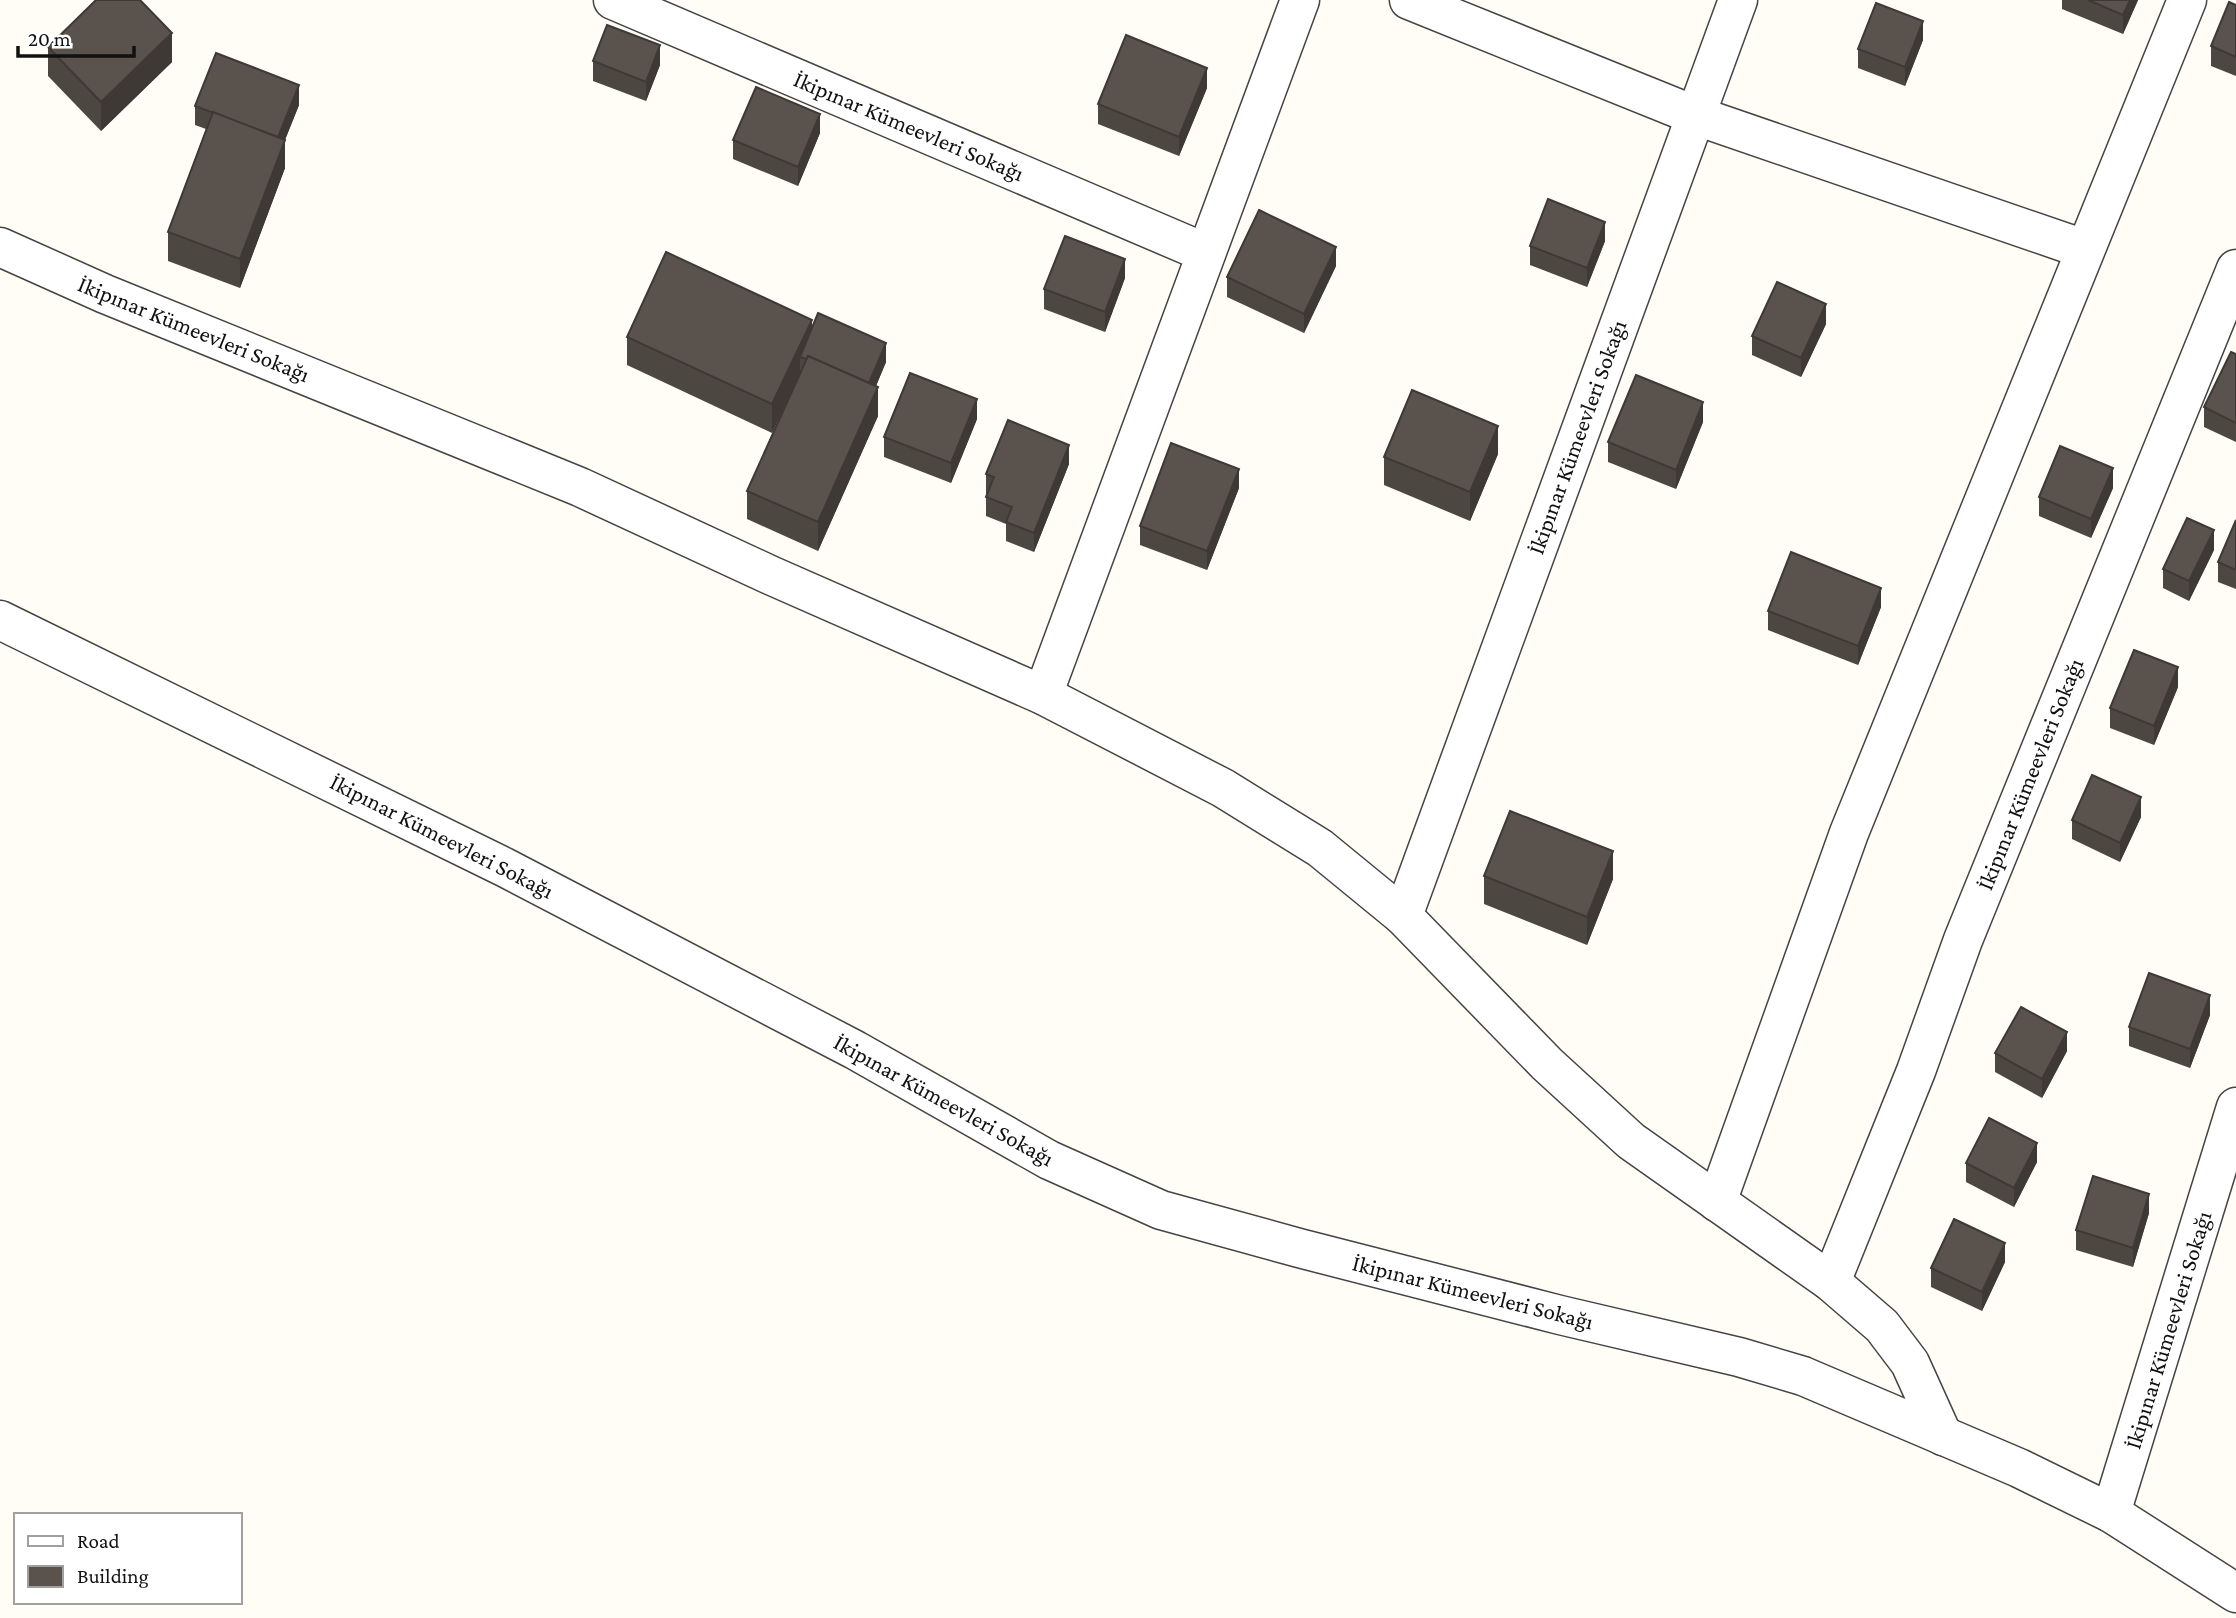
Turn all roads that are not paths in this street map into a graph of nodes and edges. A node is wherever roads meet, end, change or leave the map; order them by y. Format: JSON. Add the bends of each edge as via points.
{"nodes":[{"id":1,"x":613,"y":0,"type":"edge"},
{"id":2,"x":1300,"y":0,"type":"edge"},
{"id":3,"x":1409,"y":0,"type":"edge"},
{"id":4,"x":1738,"y":0,"type":"edge"},
{"id":5,"x":2186,"y":0,"type":"edge"},
{"id":6,"x":1694,"y":115,"type":"junction"},
{"id":7,"x":0,"y":247,"type":"edge"},
{"id":8,"x":2084,"y":249,"type":"junction"},
{"id":9,"x":1206,"y":253,"type":"junction"},
{"id":10,"x":2236,"y":269,"type":"edge"},
{"id":11,"x":0,"y":620,"type":"edge"},
{"id":12,"x":1043,"y":695,"type":"junction"},
{"id":13,"x":1402,"y":916,"type":"junction"},
{"id":14,"x":2236,"y":1107,"type":"edge"},
{"id":15,"x":1717,"y":1202,"type":"junction"},
{"id":16,"x":1831,"y":1282,"type":"junction"},
{"id":17,"x":1943,"y":1436,"type":"junction"},
{"id":18,"x":2111,"y":1513,"type":"junction"},
{"id":19,"x":2236,"y":1593,"type":"edge"}],
"edges":[{"from":1,"to":9,"type":"street","name":"İkipınar Kümeevleri Sokağı"},
{"from":2,"to":9,"type":"street"},
{"from":3,"to":6,"type":"street"},
{"from":4,"to":6,"type":"street","name":"İkipınar Kümeevleri Sokağı"},
{"from":5,"to":8,"type":"street"},
{"from":6,"to":8,"type":"street"},
{"from":6,"to":13,"type":"street","name":"İkipınar Kümeevleri Sokağı"},
{"from":7,"to":12,"type":"street","name":"İkipınar Kümeevleri Sokağı","via":[[580,487]]},
{"from":8,"to":15,"type":"street","via":[[1849,833]]},
{"from":9,"to":12,"type":"street"},
{"from":10,"to":16,"type":"street","name":"İkipınar Kümeevleri Sokağı","via":[[1963,940]]},
{"from":11,"to":17,"type":"street","name":"İkipınar Kümeevleri Sokağı","via":[[504,867],[855,1050],[1049,1160],[1161,1210],[1739,1357],[1803,1376]]},
{"from":12,"to":13,"type":"street","name":"İkipınar Kümeevleri Sokağı","via":[[1223,788],[1320,848]]},
{"from":13,"to":15,"type":"street","name":"İkipınar Kümeevleri Sokağı","via":[[1547,1064],[1631,1141]]},
{"from":14,"to":18,"type":"street","name":"İkipınar Kümeevleri Sokağı"},
{"from":15,"to":16,"type":"street","name":"İkipınar Kümeevleri Sokağı"},
{"from":16,"to":17,"type":"street","name":"İkipınar Kümeevleri Sokağı","via":[[1882,1326],[1910,1363]]},
{"from":17,"to":18,"type":"street","name":"İkipınar Kümeevleri Sokağı"},
{"from":18,"to":19,"type":"street","name":"İkipınar Kümeevleri Sokağı"}]}
